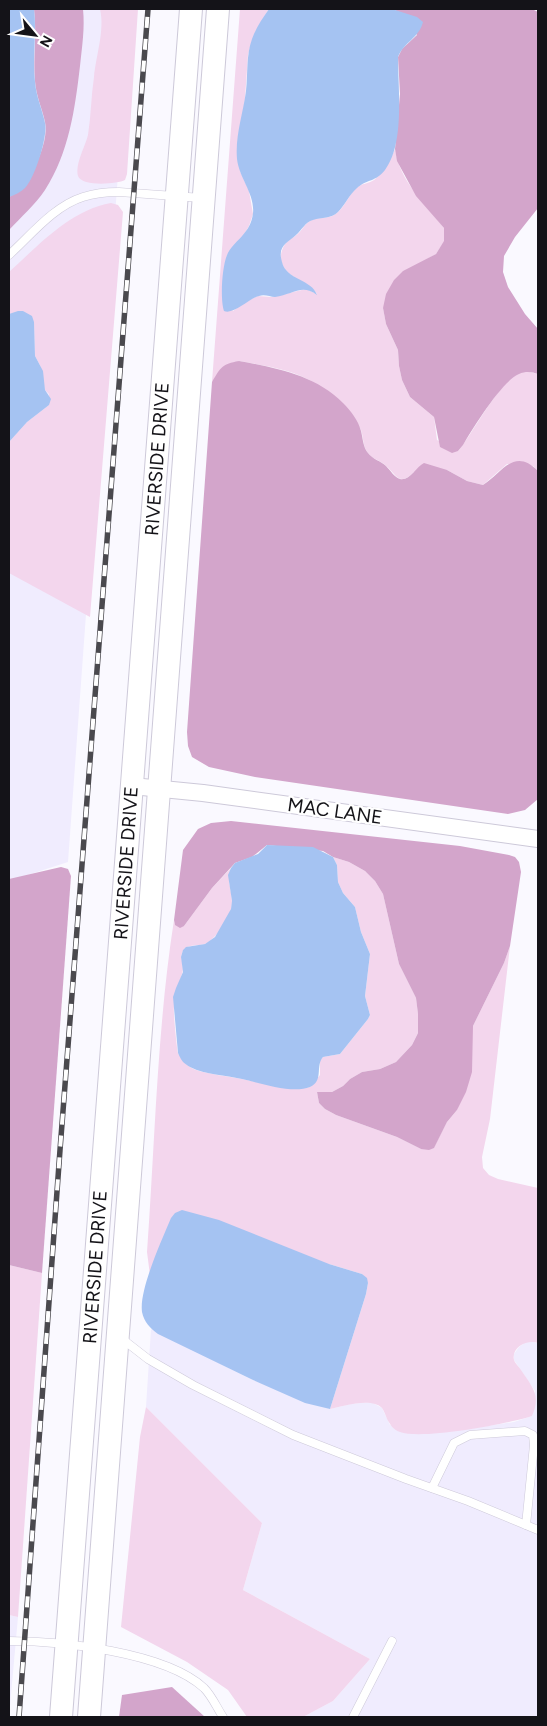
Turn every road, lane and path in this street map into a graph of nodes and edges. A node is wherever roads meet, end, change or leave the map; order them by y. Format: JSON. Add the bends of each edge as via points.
{"nodes":[{"id":1,"x":191,"y":9,"type":"edge"},
{"id":2,"x":218,"y":9,"type":"edge"},
{"id":3,"x":176,"y":196,"type":"junction"},
{"id":4,"x":204,"y":198,"type":"junction"},
{"id":5,"x":9,"y":255,"type":"edge"},
{"id":6,"x":132,"y":786,"type":"junction"},
{"id":7,"x":159,"y":788,"type":"junction"},
{"id":8,"x":538,"y":839,"type":"edge"},
{"id":9,"x":118,"y":1336,"type":"junction"},
{"id":10,"x":432,"y":1488,"type":"junction"},
{"id":11,"x":526,"y":1525,"type":"junction"},
{"id":12,"x":538,"y":1530,"type":"edge"},
{"id":13,"x":9,"y":1641,"type":"edge"},
{"id":14,"x":392,"y":1641,"type":"dead end"},
{"id":15,"x":67,"y":1645,"type":"junction"},
{"id":16,"x":94,"y":1649,"type":"junction"},
{"id":17,"x":61,"y":1717,"type":"edge"},
{"id":18,"x":89,"y":1717,"type":"edge"},
{"id":19,"x":223,"y":1717,"type":"edge"},
{"id":20,"x":354,"y":1717,"type":"edge"}],
"edges":[{"from":1,"to":3,"type":"main road","name":"RIVERSIDE DRIVE"},
{"from":2,"to":4,"type":"main road","name":"RIVERSIDE DRIVE"},
{"from":3,"to":4,"type":"lane"},
{"from":3,"to":5,"type":"lane","via":[[105,192],[83,197],[56,212]]},
{"from":3,"to":6,"type":"main road","name":"RIVERSIDE DRIVE"},
{"from":4,"to":7,"type":"main road","name":"RIVERSIDE DRIVE"},
{"from":6,"to":7,"type":"street","name":"MAC LANE"},
{"from":6,"to":15,"type":"main road","name":"RIVERSIDE DRIVE"},
{"from":7,"to":8,"type":"street","name":"MAC LANE"},
{"from":7,"to":9,"type":"main road","name":"RIVERSIDE DRIVE"},
{"from":9,"to":10,"type":"lane","via":[[148,1359],[193,1385],[293,1435]]},
{"from":9,"to":16,"type":"main road","name":"RIVERSIDE DRIVE"},
{"from":10,"to":11,"type":"lane"},
{"from":10,"to":11,"type":"lane","via":[[454,1443],[470,1435],[525,1431],[533,1435],[534,1445]]},
{"from":11,"to":12,"type":"lane"},
{"from":13,"to":15,"type":"lane"},
{"from":14,"to":20,"type":"lane"},
{"from":15,"to":16,"type":"lane"},
{"from":15,"to":17,"type":"main road","name":"RIVERSIDE DRIVE"},
{"from":16,"to":18,"type":"main road","name":"RIVERSIDE DRIVE"},
{"from":16,"to":19,"type":"lane","via":[[156,1662],[182,1673],[204,1689]]}]}
